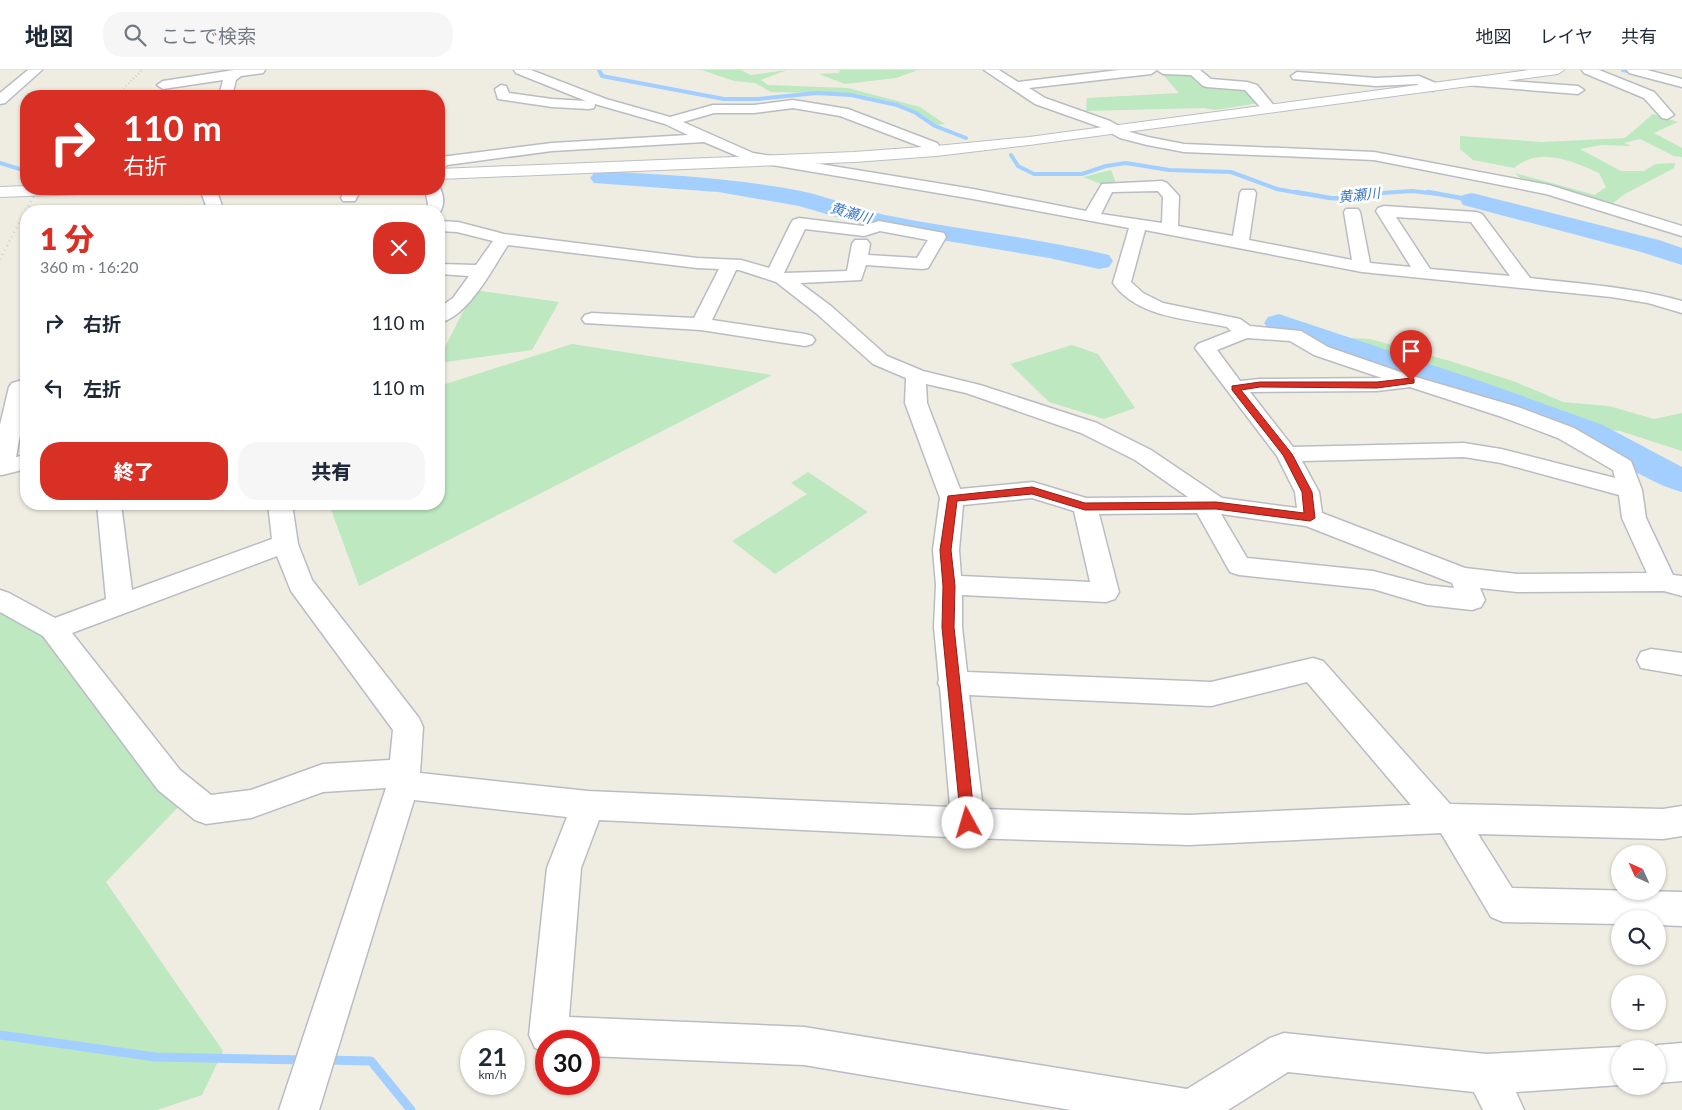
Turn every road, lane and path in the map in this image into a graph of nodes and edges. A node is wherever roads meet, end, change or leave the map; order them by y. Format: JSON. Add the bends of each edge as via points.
{"nodes":[{"id":1,"x":36,"y":70,"type":"edge"},
{"id":2,"x":259,"y":70,"type":"edge"},
{"id":3,"x":520,"y":70,"type":"edge"},
{"id":4,"x":1151,"y":70,"type":"edge"},
{"id":5,"x":1162,"y":70,"type":"edge"},
{"id":6,"x":1194,"y":70,"type":"edge"},
{"id":7,"x":1480,"y":70,"type":"edge"},
{"id":8,"x":1558,"y":70,"type":"edge"},
{"id":9,"x":1588,"y":70,"type":"edge"},
{"id":10,"x":1633,"y":70,"type":"edge"},
{"id":11,"x":1019,"y":71,"type":"edge"},
{"id":12,"x":993,"y":72,"type":"edge"},
{"id":13,"x":1119,"y":72,"type":"edge"},
{"id":14,"x":1293,"y":73,"type":"edge"},
{"id":15,"x":235,"y":75,"type":"junction"},
{"id":16,"x":1496,"y":78,"type":"junction"},
{"id":17,"x":1135,"y":82,"type":"dead end"},
{"id":18,"x":1470,"y":82,"type":"junction"},
{"id":19,"x":1682,"y":83,"type":"edge"},
{"id":20,"x":163,"y":85,"type":"dead end"},
{"id":21,"x":1016,"y":86,"type":"junction"},
{"id":22,"x":1433,"y":87,"type":"junction"},
{"id":23,"x":501,"y":89,"type":"dead end"},
{"id":24,"x":227,"y":90,"type":"edge"},
{"id":25,"x":1578,"y":90,"type":"dead end"},
{"id":26,"x":0,"y":100,"type":"edge"},
{"id":27,"x":601,"y":102,"type":"junction"},
{"id":28,"x":1303,"y":104,"type":"junction"},
{"id":29,"x":1269,"y":108,"type":"junction"},
{"id":30,"x":1667,"y":115,"type":"dead end"},
{"id":31,"x":670,"y":121,"type":"junction"},
{"id":32,"x":1115,"y":129,"type":"junction"},
{"id":33,"x":704,"y":138,"type":"junction"},
{"id":34,"x":936,"y":151,"type":"junction"},
{"id":35,"x":445,"y":160,"type":"edge"},
{"id":36,"x":772,"y":161,"type":"junction"},
{"id":37,"x":445,"y":174,"type":"edge"},
{"id":38,"x":20,"y":191,"type":"edge"},
{"id":39,"x":0,"y":192,"type":"edge"},
{"id":40,"x":1248,"y":193,"type":"dead end"},
{"id":41,"x":1352,"y":212,"type":"dead end"},
{"id":42,"x":1091,"y":217,"type":"junction"},
{"id":43,"x":1138,"y":224,"type":"junction"},
{"id":44,"x":445,"y":226,"type":"edge"},
{"id":45,"x":1170,"y":229,"type":"junction"},
{"id":46,"x":864,"y":231,"type":"junction"},
{"id":47,"x":1682,"y":231,"type":"edge"},
{"id":48,"x":503,"y":239,"type":"junction"},
{"id":49,"x":1240,"y":243,"type":"junction"},
{"id":50,"x":857,"y":259,"type":"junction"},
{"id":51,"x":730,"y":265,"type":"junction"},
{"id":52,"x":1362,"y":267,"type":"junction"},
{"id":53,"x":445,"y":269,"type":"edge"},
{"id":54,"x":482,"y":271,"type":"junction"},
{"id":55,"x":1425,"y":274,"type":"junction"},
{"id":56,"x":778,"y":277,"type":"junction"},
{"id":57,"x":1524,"y":283,"type":"junction"},
{"id":58,"x":1682,"y":307,"type":"edge"},
{"id":59,"x":445,"y":313,"type":"edge"},
{"id":60,"x":592,"y":319,"type":"dead end"},
{"id":61,"x":701,"y":324,"type":"junction"},
{"id":62,"x":1245,"y":332,"type":"junction"},
{"id":63,"x":804,"y":340,"type":"dead end"},
{"id":64,"x":916,"y":375,"type":"junction"},
{"id":65,"x":1411,"y":381,"type":"junction"},
{"id":66,"x":20,"y":387,"type":"edge"},
{"id":67,"x":1235,"y":388,"type":"junction"},
{"id":68,"x":1287,"y":454,"type":"junction"},
{"id":69,"x":20,"y":464,"type":"edge"},
{"id":70,"x":1630,"y":490,"type":"junction"},
{"id":71,"x":952,"y":498,"type":"junction"},
{"id":72,"x":1210,"y":505,"type":"junction"},
{"id":73,"x":1085,"y":506,"type":"junction"},
{"id":74,"x":110,"y":510,"type":"edge"},
{"id":75,"x":281,"y":510,"type":"edge"},
{"id":76,"x":1310,"y":518,"type":"junction"},
{"id":77,"x":285,"y":544,"type":"junction"},
{"id":78,"x":1462,"y":577,"type":"junction"},
{"id":79,"x":1673,"y":584,"type":"edge"},
{"id":80,"x":949,"y":586,"type":"junction"},
{"id":81,"x":0,"y":600,"type":"edge"},
{"id":82,"x":120,"y":604,"type":"junction"},
{"id":83,"x":53,"y":629,"type":"junction"},
{"id":84,"x":1651,"y":660,"type":"dead end"},
{"id":85,"x":1682,"y":664,"type":"edge"},
{"id":86,"x":952,"y":683,"type":"junction"},
{"id":87,"x":404,"y":779,"type":"junction"},
{"id":88,"x":588,"y":804,"type":"junction"},
{"id":89,"x":1446,"y":818,"type":"junction"},
{"id":90,"x":1682,"y":821,"type":"edge"},
{"id":91,"x":968,"y":823,"type":"junction"},
{"id":92,"x":1682,"y":909,"type":"edge"},
{"id":93,"x":1682,"y":1062,"type":"edge"},
{"id":94,"x":1666,"y":1063,"type":"edge"},
{"id":95,"x":1611,"y":1067,"type":"edge"},
{"id":96,"x":1486,"y":1074,"type":"junction"},
{"id":97,"x":299,"y":1110,"type":"edge"},
{"id":98,"x":1504,"y":1110,"type":"edge"}],
"edges":[{"from":1,"to":26,"type":"street"},
{"from":2,"to":15,"type":"street"},
{"from":3,"to":27,"type":"street"},
{"from":4,"to":13,"type":"street"},
{"from":5,"to":6,"type":"street"},
{"from":6,"to":29,"type":"street","via":[[1207,83],[1252,88]]},
{"from":7,"to":16,"type":"street"},
{"from":8,"to":16,"type":"street"},
{"from":9,"to":30,"type":"street","via":[[1649,95]]},
{"from":10,"to":19,"type":"street"},
{"from":11,"to":12,"type":"street"},
{"from":12,"to":21,"type":"street"},
{"from":13,"to":17,"type":"street"},
{"from":13,"to":21,"type":"street"},
{"from":14,"to":22,"type":"street","via":[[1376,82],[1419,80]]},
{"from":14,"to":28,"type":"street"},
{"from":15,"to":20,"type":"street"},
{"from":15,"to":24,"type":"street","via":[[230,78]]},
{"from":16,"to":18,"type":"street"},
{"from":18,"to":22,"type":"street"},
{"from":18,"to":25,"type":"street"},
{"from":21,"to":32,"type":"street","via":[[1054,107]]},
{"from":22,"to":28,"type":"street"},
{"from":23,"to":27,"type":"street","via":[[503,96],[552,103],[586,105]]},
{"from":27,"to":31,"type":"street"},
{"from":28,"to":29,"type":"street"},
{"from":29,"to":32,"type":"street"},
{"from":31,"to":33,"type":"street"},
{"from":31,"to":34,"type":"street","via":[[708,109],[754,109],[793,104],[843,112],[932,146]]},
{"from":32,"to":34,"type":"street"},
{"from":32,"to":47,"type":"street","via":[[1148,141],[1184,148],[1383,158],[1549,190]]},
{"from":33,"to":35,"type":"street","via":[[552,147]]},
{"from":33,"to":36,"type":"street","via":[[749,157]]},
{"from":34,"to":36,"type":"street"},
{"from":36,"to":37,"type":"street"},
{"from":36,"to":42,"type":"street"},
{"from":38,"to":39,"type":"street"},
{"from":40,"to":49,"type":"street"},
{"from":41,"to":52,"type":"street"},
{"from":42,"to":43,"type":"street"},
{"from":42,"to":45,"type":"street","via":[[1107,187],[1162,186],[1171,196]]},
{"from":43,"to":45,"type":"street"},
{"from":43,"to":62,"type":"street","via":[[1122,284],[1136,297],[1157,307],[1233,323]]},
{"from":44,"to":48,"type":"street"},
{"from":45,"to":49,"type":"street"},
{"from":46,"to":50,"type":"street"},
{"from":46,"to":50,"type":"street","via":[[879,226],[938,237],[922,264]]},
{"from":46,"to":56,"type":"street","via":[[799,223]]},
{"from":48,"to":51,"type":"street"},
{"from":48,"to":54,"type":"street"},
{"from":49,"to":52,"type":"street"},
{"from":50,"to":56,"type":"street","via":[[855,276]]},
{"from":51,"to":56,"type":"street"},
{"from":51,"to":61,"type":"street"},
{"from":52,"to":55,"type":"street"},
{"from":53,"to":54,"type":"street"},
{"from":54,"to":59,"type":"street","via":[[460,302]]},
{"from":55,"to":57,"type":"street"},
{"from":55,"to":57,"type":"street","via":[[1384,211],[1476,217]]},
{"from":56,"to":64,"type":"street","via":[[824,310],[880,360]]},
{"from":57,"to":58,"type":"street","via":[[1612,292]]},
{"from":60,"to":61,"type":"street"},
{"from":61,"to":63,"type":"street"},
{"from":62,"to":65,"type":"street","via":[[1294,335],[1321,351]]},
{"from":62,"to":67,"type":"street","via":[[1205,348]]},
{"from":64,"to":71,"type":"street","via":[[916,403]]},
{"from":64,"to":72,"type":"street","via":[[973,389],[1089,428],[1143,455]]},
{"from":65,"to":67,"type":"street","via":[[1377,385]]},
{"from":65,"to":70,"type":"street","via":[[1566,433],[1623,466]]},
{"from":66,"to":69,"type":"street","via":[[2,468]]},
{"from":67,"to":68,"type":"street"},
{"from":68,"to":70,"type":"street","via":[[1464,450],[1501,456]]},
{"from":68,"to":76,"type":"street","via":[[1307,492]]},
{"from":70,"to":79,"type":"street","via":[[1634,518]]},
{"from":71,"to":73,"type":"street","via":[[1032,490]]},
{"from":71,"to":80,"type":"street","via":[[946,550]]},
{"from":72,"to":73,"type":"street"},
{"from":72,"to":76,"type":"street"},
{"from":72,"to":78,"type":"street","via":[[1239,566],[1373,580],[1427,595],[1472,600]]},
{"from":73,"to":80,"type":"street","via":[[1106,592]]},
{"from":74,"to":82,"type":"street"},
{"from":75,"to":77,"type":"street"},
{"from":76,"to":78,"type":"street"},
{"from":77,"to":82,"type":"street"},
{"from":77,"to":87,"type":"street","via":[[300,584],[408,727]]},
{"from":78,"to":79,"type":"street","via":[[1517,583]]},
{"from":80,"to":86,"type":"street"},
{"from":81,"to":83,"type":"street"},
{"from":82,"to":83,"type":"street"},
{"from":83,"to":87,"type":"street","via":[[169,780],[206,810],[251,804],[323,778]]},
{"from":84,"to":85,"type":"street"},
{"from":86,"to":89,"type":"street","via":[[1211,694],[1313,669]]},
{"from":86,"to":91,"type":"street"},
{"from":87,"to":88,"type":"street"},
{"from":87,"to":97,"type":"street"},
{"from":88,"to":91,"type":"street"},
{"from":88,"to":96,"type":"street","via":[[564,868],[548,1035],[804,1046],[1191,1110],[1284,1052]]},
{"from":89,"to":90,"type":"street","via":[[1664,824]]},
{"from":89,"to":91,"type":"street","via":[[1190,830]]},
{"from":89,"to":92,"type":"street","via":[[1503,905]]},
{"from":93,"to":94,"type":"street"},
{"from":95,"to":96,"type":"street"},
{"from":96,"to":98,"type":"street"}]}
